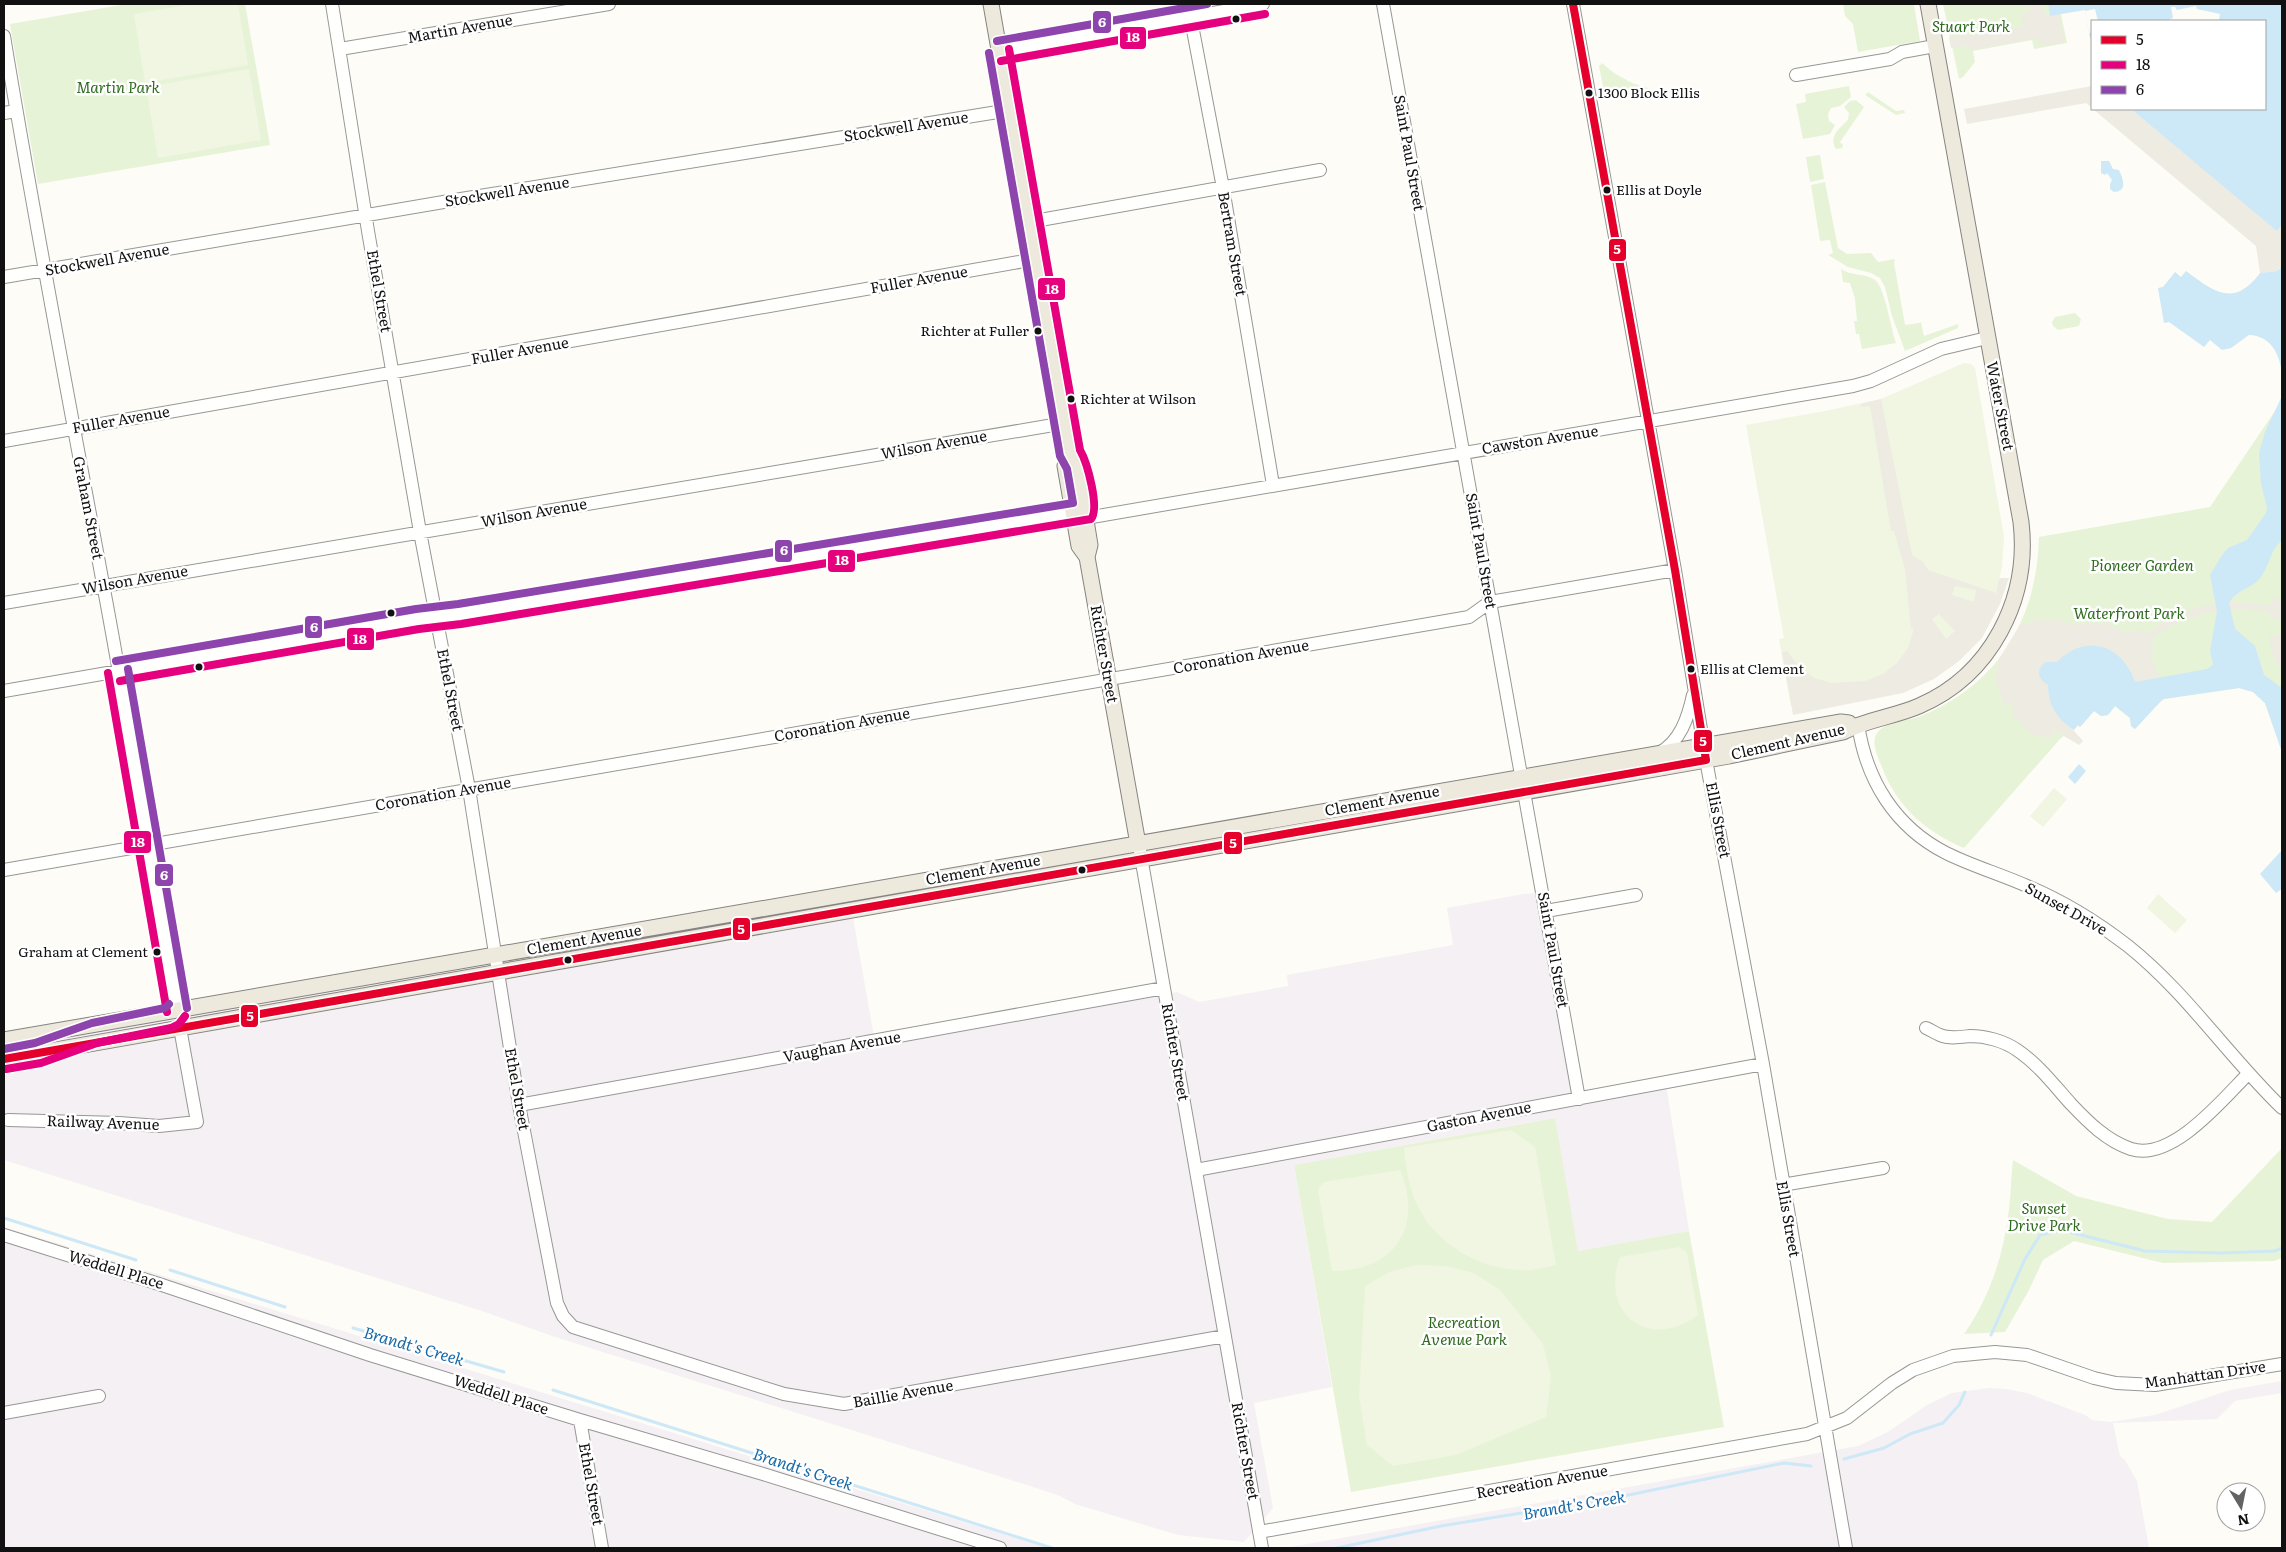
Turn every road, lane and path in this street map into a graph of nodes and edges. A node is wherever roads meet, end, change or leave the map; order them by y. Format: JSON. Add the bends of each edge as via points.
{"nodes":[{"id":1,"x":332,"y":4,"type":"edge"},
{"id":2,"x":609,"y":4,"type":"edge"},
{"id":3,"x":991,"y":4,"type":"edge"},
{"id":4,"x":1263,"y":4,"type":"edge"},
{"id":5,"x":1383,"y":4,"type":"edge"},
{"id":6,"x":1572,"y":4,"type":"edge"},
{"id":7,"x":1928,"y":4,"type":"edge"},
{"id":8,"x":1189,"y":10,"type":"edge"},
{"id":9,"x":4,"y":36,"type":"edge"},
{"id":10,"x":1935,"y":46,"type":"junction"},
{"id":11,"x":340,"y":49,"type":"junction"},
{"id":12,"x":999,"y":51,"type":"junction"},
{"id":13,"x":1796,"y":75,"type":"dead end"},
{"id":14,"x":1010,"y":110,"type":"junction"},
{"id":15,"x":10,"y":112,"type":"edge"},
{"id":16,"x":1320,"y":170,"type":"dead end"},
{"id":17,"x":1222,"y":188,"type":"junction"},
{"id":18,"x":365,"y":216,"type":"junction"},
{"id":19,"x":1029,"y":222,"type":"junction"},
{"id":20,"x":1036,"y":259,"type":"junction"},
{"id":21,"x":45,"y":270,"type":"junction"},
{"id":22,"x":4,"y":277,"type":"edge"},
{"id":23,"x":1987,"y":338,"type":"junction"},
{"id":24,"x":393,"y":372,"type":"junction"},
{"id":25,"x":1647,"y":422,"type":"junction"},
{"id":26,"x":1065,"y":423,"type":"junction"},
{"id":27,"x":73,"y":429,"type":"junction"},
{"id":28,"x":4,"y":441,"type":"edge"},
{"id":29,"x":1463,"y":453,"type":"junction"},
{"id":30,"x":1273,"y":485,"type":"junction"},
{"id":31,"x":1081,"y":514,"type":"junction"},
{"id":32,"x":420,"y":532,"type":"junction"},
{"id":33,"x":1675,"y":570,"type":"junction"},
{"id":34,"x":104,"y":586,"type":"junction"},
{"id":35,"x":1490,"y":602,"type":"junction"},
{"id":36,"x":4,"y":603,"type":"edge"},
{"id":37,"x":437,"y":617,"type":"junction"},
{"id":38,"x":118,"y":671,"type":"junction"},
{"id":39,"x":1109,"y":681,"type":"junction"},
{"id":40,"x":1694,"y":688,"type":"junction"},
{"id":41,"x":4,"y":692,"type":"edge"},
{"id":42,"x":1858,"y":724,"type":"junction"},
{"id":43,"x":1658,"y":753,"type":"junction"},
{"id":44,"x":1705,"y":753,"type":"junction"},
{"id":45,"x":1521,"y":776,"type":"junction"},
{"id":46,"x":469,"y":789,"type":"junction"},
{"id":47,"x":1524,"y":792,"type":"junction"},
{"id":48,"x":1138,"y":844,"type":"junction"},
{"id":49,"x":149,"y":846,"type":"junction"},
{"id":50,"x":1142,"y":860,"type":"junction"},
{"id":51,"x":4,"y":870,"type":"edge"},
{"id":52,"x":1636,"y":896,"type":"dead end"},
{"id":53,"x":1546,"y":911,"type":"junction"},
{"id":54,"x":495,"y":956,"type":"junction"},
{"id":55,"x":498,"y":973,"type":"junction"},
{"id":56,"x":1164,"y":988,"type":"junction"},
{"id":57,"x":178,"y":1010,"type":"junction"},
{"id":58,"x":180,"y":1028,"type":"junction"},
{"id":59,"x":1926,"y":1028,"type":"dead end"},
{"id":60,"x":4,"y":1040,"type":"edge"},
{"id":61,"x":38,"y":1053,"type":"junction"},
{"id":62,"x":4,"y":1059,"type":"edge"},
{"id":63,"x":1763,"y":1064,"type":"junction"},
{"id":64,"x":2248,"y":1074,"type":"junction"},
{"id":65,"x":1579,"y":1099,"type":"junction"},
{"id":66,"x":519,"y":1106,"type":"junction"},
{"id":67,"x":2282,"y":1108,"type":"edge"},
{"id":68,"x":8,"y":1120,"type":"dead end"},
{"id":69,"x":1883,"y":1168,"type":"dead end"},
{"id":70,"x":1196,"y":1170,"type":"junction"},
{"id":71,"x":1782,"y":1185,"type":"junction"},
{"id":72,"x":4,"y":1235,"type":"edge"},
{"id":73,"x":563,"y":1316,"type":"joint"},
{"id":74,"x":1225,"y":1336,"type":"junction"},
{"id":75,"x":2282,"y":1364,"type":"edge"},
{"id":76,"x":99,"y":1396,"type":"dead end"},
{"id":77,"x":4,"y":1413,"type":"edge"},
{"id":78,"x":580,"y":1420,"type":"junction"},
{"id":79,"x":1824,"y":1429,"type":"junction"},
{"id":80,"x":1259,"y":1532,"type":"junction"},
{"id":81,"x":602,"y":1548,"type":"edge"},
{"id":82,"x":1000,"y":1548,"type":"edge"},
{"id":83,"x":1262,"y":1548,"type":"edge"},
{"id":84,"x":1846,"y":1548,"type":"edge"}],
"edges":[{"from":1,"to":11,"type":"street","name":"Ethel Street"},
{"from":2,"to":11,"type":"street","name":"Martin Avenue"},
{"from":3,"to":12,"type":"main road","name":"Richter Street"},
{"from":4,"to":8,"type":"street"},
{"from":5,"to":29,"type":"street","name":"Saint Paul Street"},
{"from":6,"to":25,"type":"street","name":"Ellis Street","via":[[1594,112]]},
{"from":7,"to":10,"type":"main road","name":"Water Street"},
{"from":8,"to":12,"type":"street"},
{"from":8,"to":17,"type":"street","name":"Bertram Street"},
{"from":9,"to":15,"type":"street","name":"Graham Street"},
{"from":10,"to":13,"type":"street","via":[[1902,52],[1890,59]]},
{"from":10,"to":23,"type":"main road","name":"Water Street"},
{"from":11,"to":18,"type":"street","name":"Ethel Street"},
{"from":12,"to":14,"type":"main road","name":"Richter Street"},
{"from":14,"to":18,"type":"street","name":"Stockwell Avenue"},
{"from":14,"to":19,"type":"main road","name":"Richter Street"},
{"from":15,"to":21,"type":"street","name":"Graham Street"},
{"from":16,"to":17,"type":"street"},
{"from":17,"to":19,"type":"street"},
{"from":17,"to":30,"type":"street","name":"Bertram Street"},
{"from":18,"to":21,"type":"street","name":"Stockwell Avenue"},
{"from":18,"to":24,"type":"street","name":"Ethel Street"},
{"from":19,"to":20,"type":"main road","name":"Richter Street"},
{"from":20,"to":24,"type":"street","name":"Fuller Avenue"},
{"from":20,"to":26,"type":"main road","name":"Richter Street"},
{"from":21,"to":22,"type":"street","name":"Stockwell Avenue"},
{"from":21,"to":27,"type":"street","name":"Graham Street"},
{"from":23,"to":25,"type":"street","name":"Cawston Avenue","via":[[1941,350],[1853,386]]},
{"from":23,"to":42,"type":"main road","name":"Water Street","via":[[2023,536],[2019,582],[2011,610],[1986,655],[1951,688],[1918,706]]},
{"from":24,"to":27,"type":"street","name":"Fuller Avenue"},
{"from":24,"to":32,"type":"street","name":"Ethel Street"},
{"from":25,"to":29,"type":"street","name":"Cawston Avenue"},
{"from":25,"to":33,"type":"street","name":"Ellis Street"},
{"from":26,"to":31,"type":"main road","name":"Richter Street","via":[[1070,454],[1077,465]]},
{"from":26,"to":32,"type":"street","name":"Wilson Avenue"},
{"from":27,"to":28,"type":"street","name":"Fuller Avenue"},
{"from":27,"to":34,"type":"street","name":"Graham Street"},
{"from":29,"to":30,"type":"street","name":"Cawston Avenue"},
{"from":29,"to":35,"type":"street","name":"Saint Paul Street"},
{"from":30,"to":31,"type":"street","name":"Cawston Avenue"},
{"from":31,"to":37,"type":"street","name":"Cawston Avenue"},
{"from":31,"to":39,"type":"main road","name":"Richter Street","via":[[1090,545],[1087,557]]},
{"from":32,"to":34,"type":"street","name":"Wilson Avenue"},
{"from":32,"to":37,"type":"street","name":"Ethel Street"},
{"from":33,"to":35,"type":"street","name":"Coronation Avenue"},
{"from":33,"to":40,"type":"street","name":"Ellis Street"},
{"from":34,"to":36,"type":"street","name":"Wilson Avenue"},
{"from":34,"to":38,"type":"street","name":"Graham Street"},
{"from":35,"to":39,"type":"street","name":"Coronation Avenue","via":[[1469,618]]},
{"from":35,"to":45,"type":"street","name":"Saint Paul Street"},
{"from":37,"to":38,"type":"street","name":"Cawston Avenue"},
{"from":37,"to":46,"type":"street","name":"Ethel Street"},
{"from":38,"to":41,"type":"street","name":"Cawston Avenue"},
{"from":38,"to":49,"type":"street","name":"Graham Street"},
{"from":39,"to":46,"type":"street","name":"Coronation Avenue"},
{"from":39,"to":48,"type":"main road","name":"Richter Street"},
{"from":40,"to":43,"type":"street","via":[[1681,730],[1669,747]]},
{"from":40,"to":44,"type":"street","name":"Ellis Street"},
{"from":42,"to":44,"type":"main road","name":"Clement Avenue","via":[[1841,722]]},
{"from":42,"to":64,"type":"street","name":"Sunset Drive","via":[[1874,780],[1885,801],[1908,827],[1948,854],[2049,896],[2128,946],[2168,982]]},
{"from":43,"to":44,"type":"main road","name":"Clement Avenue"},
{"from":43,"to":45,"type":"main road","name":"Clement Avenue"},
{"from":44,"to":47,"type":"main road","name":"Clement Avenue"},
{"from":44,"to":63,"type":"street","name":"Ellis Street"},
{"from":45,"to":47,"type":"street","name":"Saint Paul Street"},
{"from":45,"to":48,"type":"main road","name":"Clement Avenue"},
{"from":46,"to":49,"type":"street","name":"Coronation Avenue"},
{"from":46,"to":54,"type":"street","name":"Ethel Street"},
{"from":47,"to":50,"type":"main road","name":"Clement Avenue"},
{"from":47,"to":53,"type":"street","name":"Saint Paul Street"},
{"from":48,"to":50,"type":"street","name":"Richter Street"},
{"from":48,"to":54,"type":"main road","name":"Clement Avenue"},
{"from":49,"to":51,"type":"street","name":"Coronation Avenue"},
{"from":49,"to":57,"type":"street","name":"Graham Street"},
{"from":50,"to":55,"type":"main road","name":"Clement Avenue"},
{"from":50,"to":56,"type":"street","name":"Richter Street"},
{"from":52,"to":53,"type":"street"},
{"from":53,"to":65,"type":"street","name":"Saint Paul Street"},
{"from":54,"to":55,"type":"street","name":"Ethel Street"},
{"from":54,"to":57,"type":"main road","name":"Clement Avenue"},
{"from":55,"to":58,"type":"main road","name":"Clement Avenue"},
{"from":55,"to":66,"type":"street","name":"Ethel Street"},
{"from":56,"to":66,"type":"street","name":"Vaughan Avenue"},
{"from":56,"to":70,"type":"street","name":"Richter Street"},
{"from":57,"to":60,"type":"main road","name":"Clement Avenue"},
{"from":57,"to":61,"type":"main road","name":"Clement Avenue","via":[[168,1018],[94,1033]]},
{"from":58,"to":61,"type":"main road","name":"Clement Avenue"},
{"from":58,"to":68,"type":"street","name":"Railway Avenue","via":[[197,1122],[159,1126]]},
{"from":59,"to":64,"type":"street","via":[[1940,1035],[1990,1039],[2007,1044],[2038,1066],[2081,1115],[2106,1137],[2133,1150],[2154,1149],[2175,1141]]},
{"from":61,"to":62,"type":"main road","name":"Clement Avenue"},
{"from":63,"to":65,"type":"street","name":"Gaston Avenue"},
{"from":63,"to":71,"type":"street","name":"Ellis Street"},
{"from":64,"to":67,"type":"street","name":"Sunset Drive"},
{"from":65,"to":70,"type":"street","name":"Gaston Avenue"},
{"from":66,"to":73,"type":"street","name":"Ethel Street","via":[[557,1303]]},
{"from":69,"to":71,"type":"street"},
{"from":70,"to":74,"type":"street","name":"Richter Street"},
{"from":71,"to":79,"type":"street","name":"Ellis Street"},
{"from":72,"to":78,"type":"street","name":"Weddell Place"},
{"from":73,"to":74,"type":"street","name":"Baillie Avenue","via":[[573,1327],[784,1394],[844,1404]]},
{"from":74,"to":80,"type":"street","name":"Richter Street"},
{"from":75,"to":79,"type":"street","name":"Manhattan Drive","via":[[2155,1385],[2137,1385],[2094,1378],[2027,1355],[1996,1352],[1953,1356],[1913,1370],[1848,1418]]},
{"from":76,"to":77,"type":"street"},
{"from":78,"to":81,"type":"street","name":"Ethel Street"},
{"from":78,"to":82,"type":"street","name":"Weddell Place"},
{"from":79,"to":80,"type":"street","name":"Recreation Avenue"},
{"from":79,"to":84,"type":"street","name":"Ellis Street"},
{"from":80,"to":83,"type":"street","name":"Richter Street"}]}
